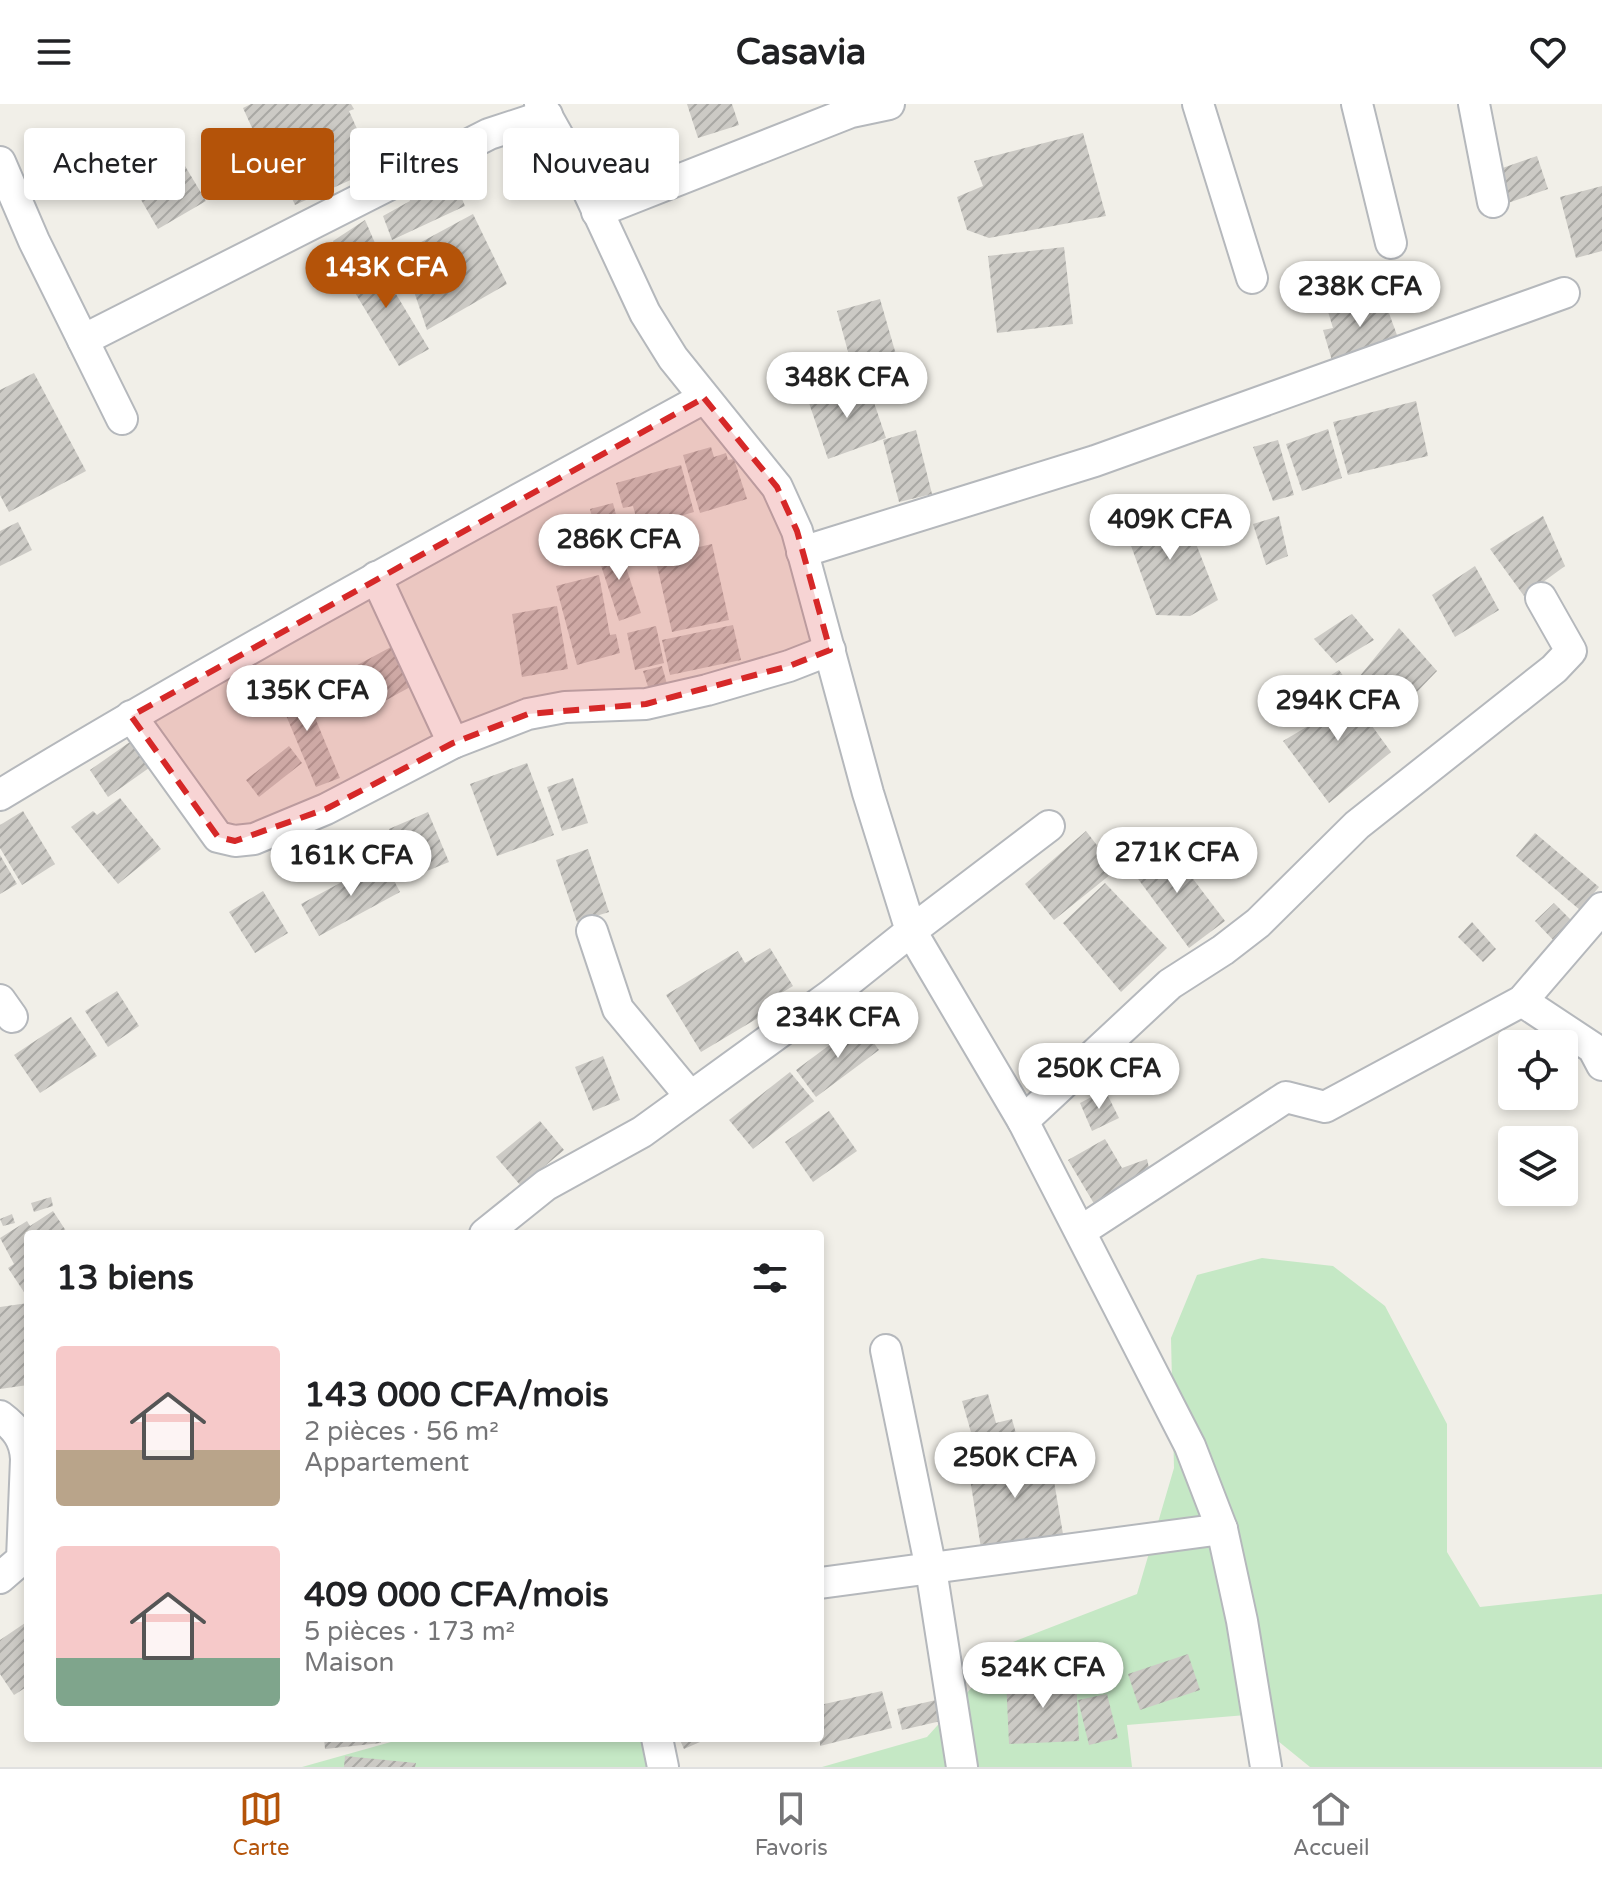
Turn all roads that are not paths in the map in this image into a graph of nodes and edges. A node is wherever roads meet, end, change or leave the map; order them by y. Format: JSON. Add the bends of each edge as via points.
{"nodes":[{"id":1,"x":889,"y":104,"type":"edge"},
{"id":2,"x":1198,"y":104,"type":"edge"},
{"id":3,"x":1357,"y":104,"type":"edge"},
{"id":4,"x":1474,"y":104,"type":"edge"},
{"id":5,"x":544,"y":109,"type":"edge"},
{"id":6,"x":816,"y":114,"type":"edge"},
{"id":7,"x":0,"y":162,"type":"edge"},
{"id":8,"x":1493,"y":202,"type":"dead end"},
{"id":9,"x":597,"y":212,"type":"junction"},
{"id":10,"x":1391,"y":243,"type":"dead end"},
{"id":11,"x":1252,"y":278,"type":"dead end"},
{"id":12,"x":1564,"y":293,"type":"dead end"},
{"id":13,"x":83,"y":340,"type":"junction"},
{"id":14,"x":704,"y":398,"type":"junction"},
{"id":15,"x":122,"y":419,"type":"dead end"},
{"id":16,"x":802,"y":552,"type":"junction"},
{"id":17,"x":376,"y":577,"type":"junction"},
{"id":18,"x":1541,"y":598,"type":"dead end"},
{"id":19,"x":830,"y":650,"type":"junction"},
{"id":20,"x":131,"y":716,"type":"junction"},
{"id":21,"x":453,"y":743,"type":"junction"},
{"id":22,"x":0,"y":795,"type":"edge"},
{"id":23,"x":1049,"y":826,"type":"dead end"},
{"id":24,"x":1602,"y":908,"type":"edge"},
{"id":25,"x":592,"y":931,"type":"dead end"},
{"id":26,"x":911,"y":931,"type":"junction"},
{"id":27,"x":1522,"y":1001,"type":"junction"},
{"id":28,"x":1602,"y":1065,"type":"edge"},
{"id":29,"x":690,"y":1096,"type":"junction"},
{"id":30,"x":1023,"y":1121,"type":"junction"},
{"id":31,"x":490,"y":1230,"type":"edge"},
{"id":32,"x":1081,"y":1231,"type":"junction"},
{"id":33,"x":886,"y":1350,"type":"dead end"},
{"id":34,"x":0,"y":1416,"type":"edge"},
{"id":35,"x":24,"y":1442,"type":"edge"},
{"id":36,"x":24,"y":1459,"type":"edge"},
{"id":37,"x":1222,"y":1529,"type":"junction"},
{"id":38,"x":17,"y":1564,"type":"edge"},
{"id":39,"x":931,"y":1569,"type":"junction"},
{"id":40,"x":824,"y":1582,"type":"edge"},
{"id":41,"x":658,"y":1742,"type":"edge"},
{"id":42,"x":663,"y":1767,"type":"edge"},
{"id":43,"x":962,"y":1767,"type":"edge"},
{"id":44,"x":1266,"y":1767,"type":"edge"}],
"edges":[{"from":1,"to":6,"type":"street"},
{"from":2,"to":11,"type":"street"},
{"from":3,"to":10,"type":"street"},
{"from":4,"to":8,"type":"street"},
{"from":5,"to":9,"type":"street"},
{"from":5,"to":13,"type":"street"},
{"from":6,"to":9,"type":"street"},
{"from":7,"to":13,"type":"street"},
{"from":9,"to":14,"type":"street","via":[[645,313]]},
{"from":12,"to":16,"type":"street","via":[[1095,461]]},
{"from":13,"to":15,"type":"street"},
{"from":14,"to":16,"type":"street","via":[[777,487]]},
{"from":14,"to":17,"type":"street"},
{"from":16,"to":19,"type":"street"},
{"from":17,"to":20,"type":"street"},
{"from":17,"to":21,"type":"street"},
{"from":18,"to":30,"type":"street","via":[[1571,651],[1554,669],[1357,825],[1258,923],[1170,984]]},
{"from":19,"to":21,"type":"street","via":[[646,704],[528,714]]},
{"from":19,"to":26,"type":"street"},
{"from":20,"to":21,"type":"street","via":[[218,837],[235,841],[254,839],[326,809]]},
{"from":20,"to":22,"type":"street"},
{"from":23,"to":26,"type":"street"},
{"from":24,"to":27,"type":"street"},
{"from":25,"to":29,"type":"street","via":[[618,1009]]},
{"from":26,"to":29,"type":"street"},
{"from":26,"to":30,"type":"street"},
{"from":27,"to":28,"type":"street","via":[[1593,1048]]},
{"from":27,"to":32,"type":"street","via":[[1325,1107],[1286,1097]]},
{"from":29,"to":31,"type":"street","via":[[642,1132],[546,1185]]},
{"from":30,"to":32,"type":"street"},
{"from":32,"to":37,"type":"street","via":[[1190,1446]]},
{"from":33,"to":39,"type":"street"},
{"from":34,"to":35,"type":"street"},
{"from":36,"to":38,"type":"street"},
{"from":37,"to":39,"type":"street"},
{"from":37,"to":44,"type":"street"},
{"from":39,"to":40,"type":"street"},
{"from":39,"to":43,"type":"street"},
{"from":41,"to":42,"type":"street"}]}
